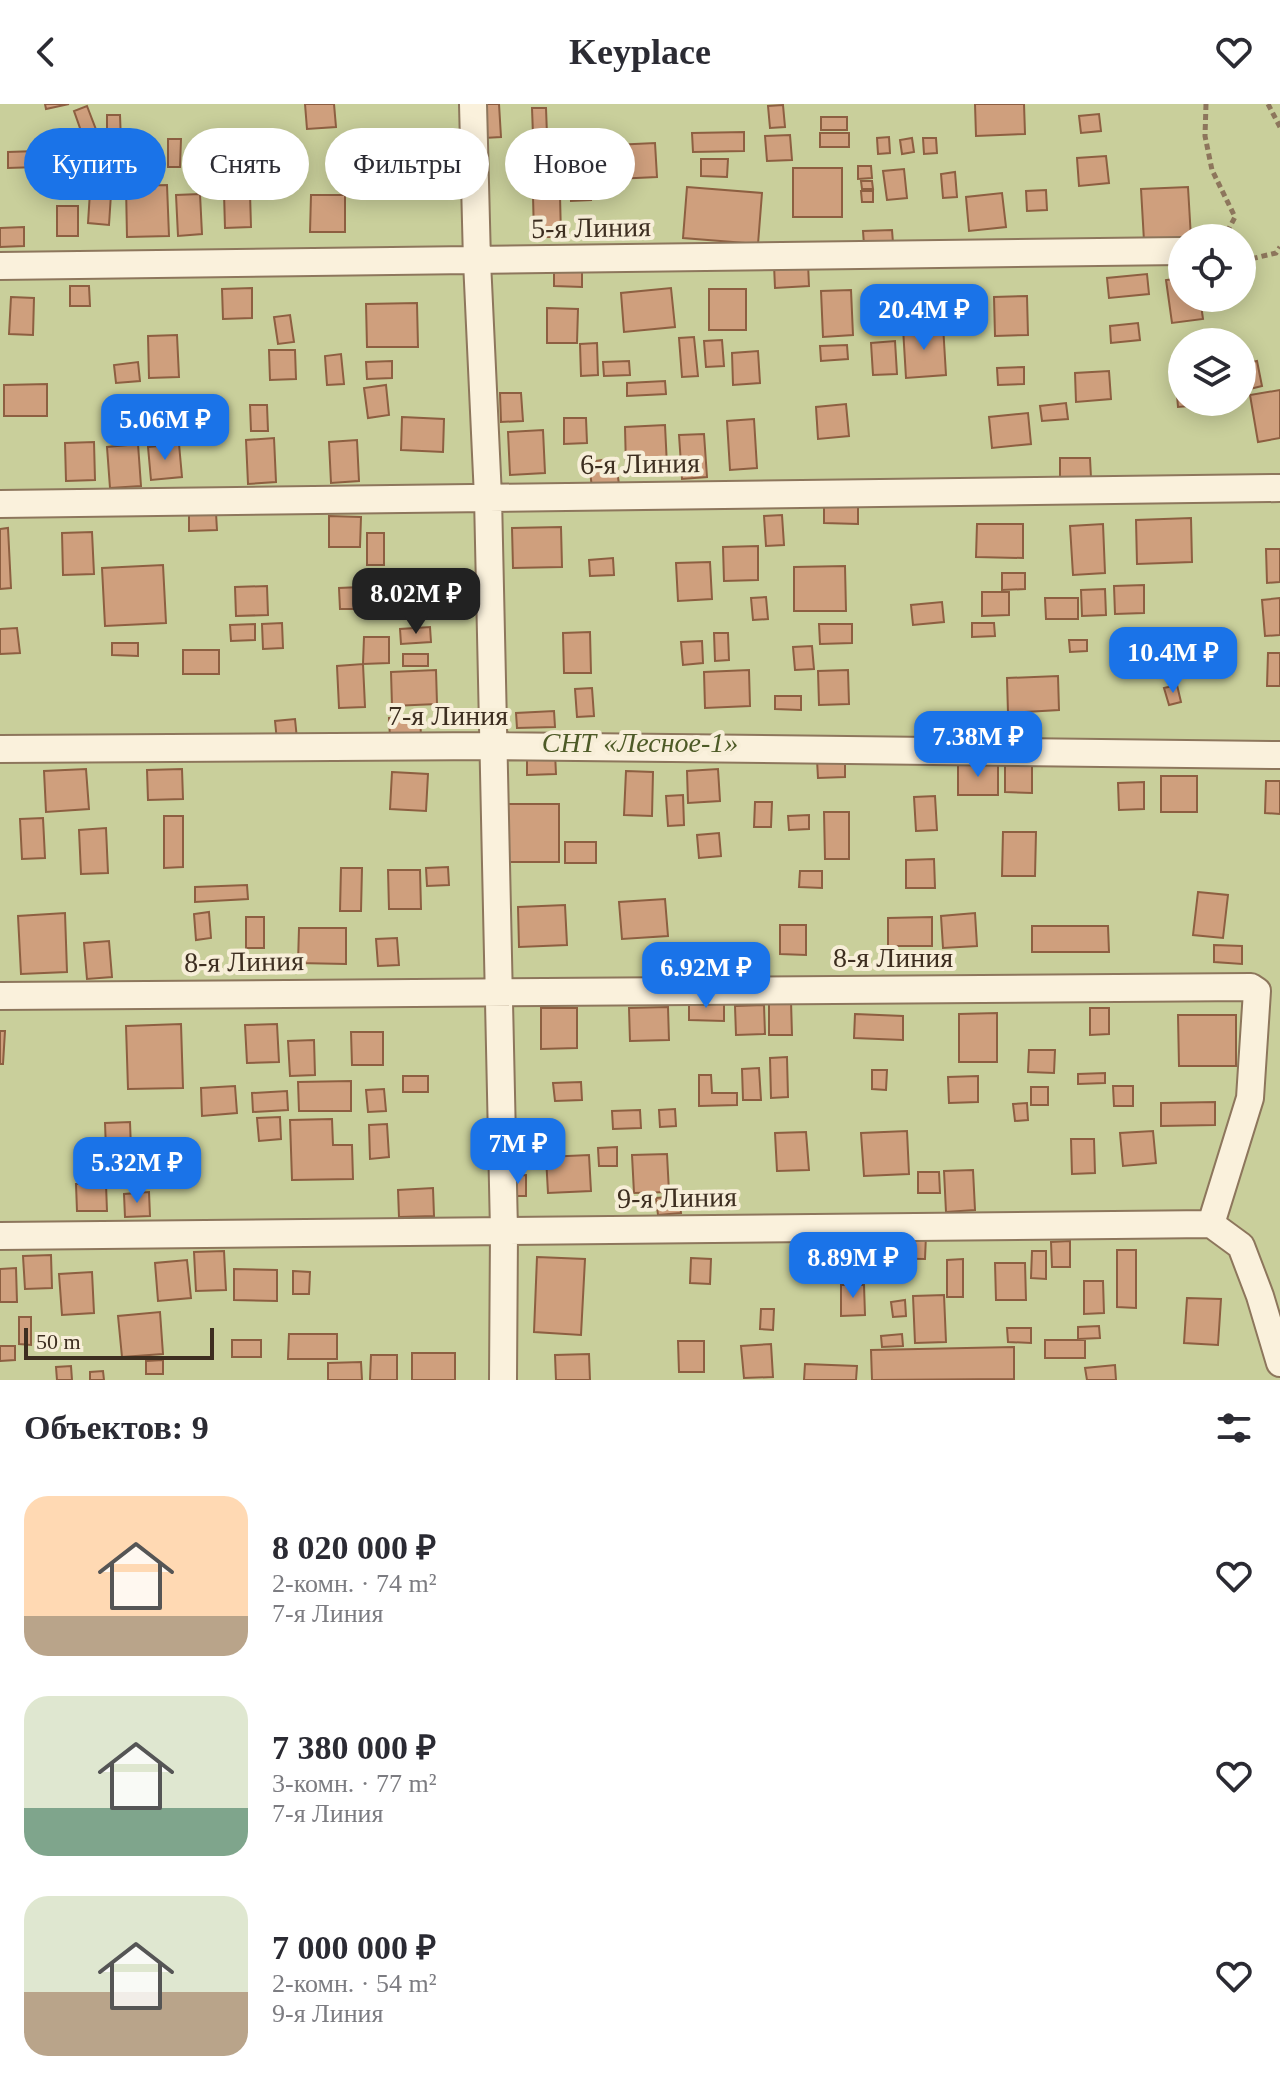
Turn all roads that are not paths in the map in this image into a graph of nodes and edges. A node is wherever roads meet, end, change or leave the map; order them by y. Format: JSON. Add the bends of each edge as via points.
{"nodes":[{"id":1,"x":473,"y":104,"type":"edge"},
{"id":2,"x":1168,"y":251,"type":"edge"},
{"id":3,"x":477,"y":261,"type":"junction"},
{"id":4,"x":0,"y":266,"type":"edge"},
{"id":5,"x":1280,"y":488,"type":"edge"},
{"id":6,"x":488,"y":497,"type":"junction"},
{"id":7,"x":0,"y":504,"type":"edge"},
{"id":8,"x":493,"y":746,"type":"junction"},
{"id":9,"x":0,"y":749,"type":"edge"},
{"id":10,"x":1280,"y":755,"type":"edge"},
{"id":11,"x":498,"y":991,"type":"junction"},
{"id":12,"x":0,"y":996,"type":"edge"},
{"id":13,"x":1211,"y":1224,"type":"junction"},
{"id":14,"x":504,"y":1231,"type":"junction"},
{"id":15,"x":0,"y":1236,"type":"edge"},
{"id":16,"x":1280,"y":1363,"type":"edge"},
{"id":17,"x":503,"y":1380,"type":"edge"}],
"edges":[{"from":1,"to":3,"type":"street"},
{"from":2,"to":3,"type":"street","name":"5-я Линия"},
{"from":3,"to":4,"type":"street","name":"5-я Линия"},
{"from":3,"to":6,"type":"street"},
{"from":5,"to":6,"type":"street","name":"6-я Линия"},
{"from":6,"to":7,"type":"street","name":"6-я Линия"},
{"from":6,"to":8,"type":"street"},
{"from":8,"to":9,"type":"street","name":"7-я Линия"},
{"from":8,"to":10,"type":"street","name":"7-я Линия"},
{"from":8,"to":11,"type":"street"},
{"from":11,"to":12,"type":"street","name":"8-я Линия"},
{"from":11,"to":13,"type":"street","name":"8-я Линия","via":[[1251,987],[1257,991],[1250,1098]]},
{"from":11,"to":14,"type":"street"},
{"from":13,"to":14,"type":"street","name":"9-я Линия"},
{"from":13,"to":16,"type":"street","via":[[1241,1246]]},
{"from":14,"to":15,"type":"street","name":"9-я Линия"},
{"from":14,"to":17,"type":"street"}]}
